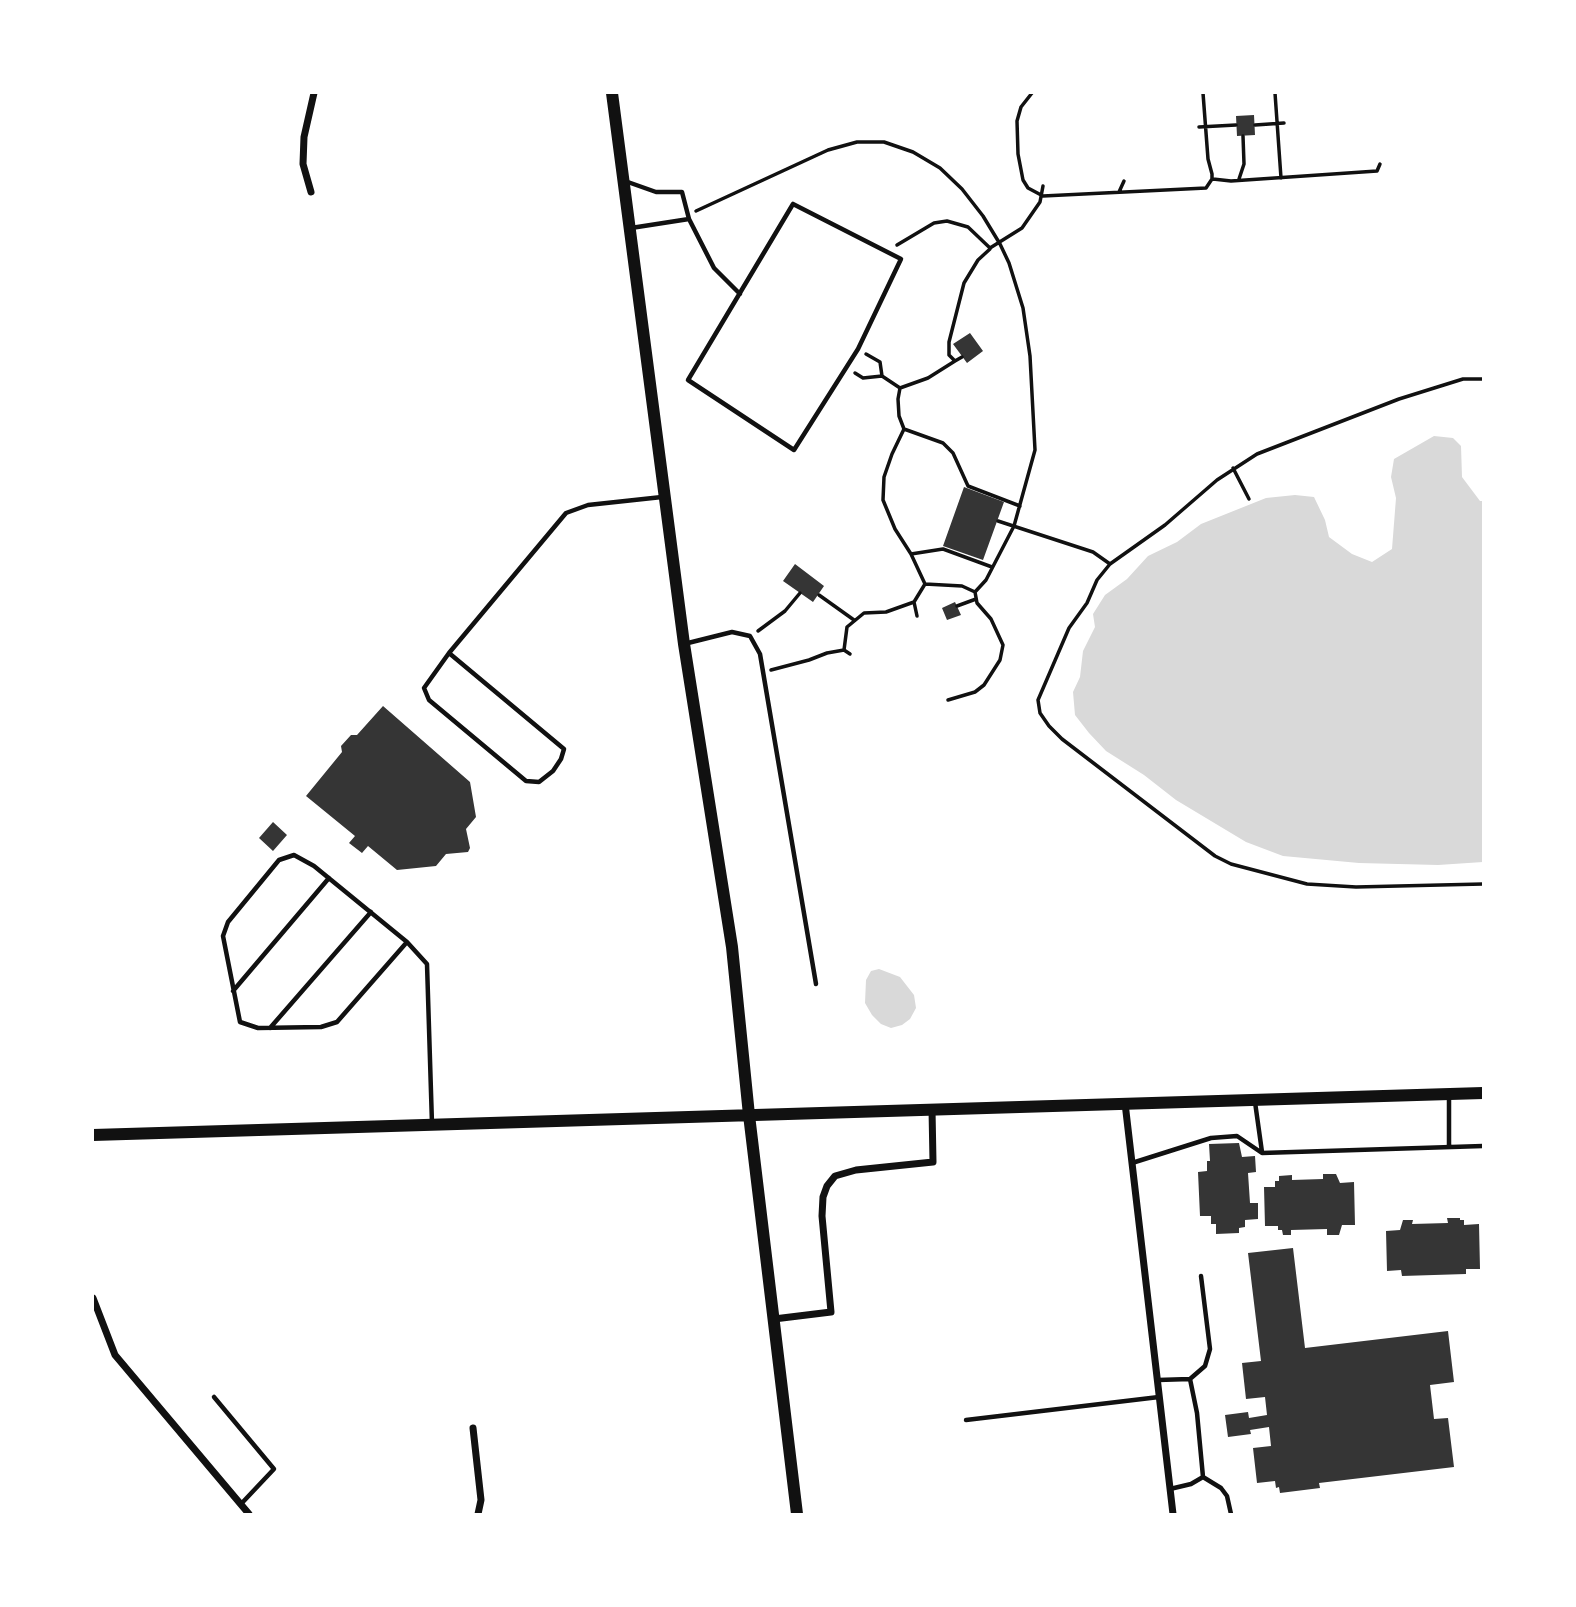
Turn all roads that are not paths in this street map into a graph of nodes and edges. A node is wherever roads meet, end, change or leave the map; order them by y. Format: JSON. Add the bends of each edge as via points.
{"nodes":[{"id":1,"x":314,"y":93,"type":"edge"},
{"id":2,"x":612,"y":93,"type":"edge"},
{"id":3,"x":624,"y":180,"type":"junction"},
{"id":4,"x":311,"y":192,"type":"dead end"},
{"id":5,"x":689,"y":217,"type":"junction"},
{"id":6,"x":631,"y":228,"type":"junction"},
{"id":7,"x":740,"y":294,"type":"junction"},
{"id":8,"x":666,"y":497,"type":"junction"},
{"id":9,"x":684,"y":643,"type":"junction"},
{"id":10,"x":449,"y":653,"type":"junction"},
{"id":11,"x":329,"y":878,"type":"junction"},
{"id":12,"x":371,"y":912,"type":"junction"},
{"id":13,"x":407,"y":942,"type":"junction"},
{"id":14,"x":816,"y":984,"type":"dead end"},
{"id":15,"x":233,"y":991,"type":"junction"},
{"id":16,"x":270,"y":1028,"type":"junction"},
{"id":17,"x":1483,"y":1093,"type":"edge"},
{"id":18,"x":1449,"y":1094,"type":"junction"},
{"id":19,"x":1254,"y":1099,"type":"junction"},
{"id":20,"x":1125,"y":1103,"type":"junction"},
{"id":21,"x":932,"y":1109,"type":"junction"},
{"id":22,"x":749,"y":1115,"type":"junction"},
{"id":23,"x":432,"y":1125,"type":"junction"},
{"id":24,"x":93,"y":1135,"type":"edge"},
{"id":25,"x":1483,"y":1146,"type":"edge"},
{"id":26,"x":1449,"y":1147,"type":"junction"},
{"id":27,"x":1262,"y":1153,"type":"junction"},
{"id":28,"x":1132,"y":1163,"type":"junction"},
{"id":29,"x":1201,"y":1276,"type":"dead end"},
{"id":30,"x":93,"y":1298,"type":"edge"},
{"id":31,"x":774,"y":1319,"type":"junction"},
{"id":32,"x":1190,"y":1379,"type":"junction"},
{"id":33,"x":1157,"y":1380,"type":"junction"},
{"id":34,"x":214,"y":1397,"type":"dead end"},
{"id":35,"x":1159,"y":1397,"type":"junction"},
{"id":36,"x":966,"y":1420,"type":"dead end"},
{"id":37,"x":473,"y":1428,"type":"dead end"},
{"id":38,"x":1203,"y":1477,"type":"junction"},
{"id":39,"x":1170,"y":1489,"type":"junction"},
{"id":40,"x":241,"y":1504,"type":"junction"},
{"id":41,"x":249,"y":1514,"type":"edge"},
{"id":42,"x":478,"y":1514,"type":"edge"},
{"id":43,"x":797,"y":1514,"type":"edge"},
{"id":44,"x":1173,"y":1514,"type":"edge"},
{"id":45,"x":1231,"y":1514,"type":"edge"}],
"edges":[{"from":1,"to":4,"type":"street","via":[[303,164]]},
{"from":2,"to":3,"type":"street"},
{"from":3,"to":5,"type":"lane","via":[[656,192],[682,192]]},
{"from":3,"to":6,"type":"street"},
{"from":5,"to":6,"type":"lane"},
{"from":5,"to":7,"type":"lane","via":[[714,268]]},
{"from":6,"to":8,"type":"street"},
{"from":7,"to":7,"type":"lane","via":[[688,380],[794,450],[858,349],[901,259],[793,204]]},
{"from":8,"to":9,"type":"street"},
{"from":8,"to":10,"type":"lane","via":[[588,505],[566,513]]},
{"from":9,"to":14,"type":"lane","via":[[732,632],[750,636],[760,654]]},
{"from":9,"to":22,"type":"street","via":[[732,947]]},
{"from":10,"to":10,"type":"lane","via":[[425,688],[429,700],[526,781],[539,782],[553,771],[564,749]]},
{"from":11,"to":12,"type":"lane"},
{"from":11,"to":15,"type":"lane"},
{"from":11,"to":15,"type":"lane","via":[[294,855],[279,860],[228,922],[223,936]]},
{"from":12,"to":13,"type":"lane"},
{"from":12,"to":16,"type":"lane"},
{"from":13,"to":16,"type":"lane","via":[[337,1021],[321,1027]]},
{"from":13,"to":23,"type":"lane","via":[[427,964]]},
{"from":15,"to":16,"type":"lane","via":[[240,1022]]},
{"from":17,"to":18,"type":"street"},
{"from":18,"to":19,"type":"street"},
{"from":18,"to":26,"type":"lane"},
{"from":19,"to":20,"type":"street"},
{"from":19,"to":27,"type":"lane"},
{"from":20,"to":21,"type":"street"},
{"from":20,"to":28,"type":"street"},
{"from":21,"to":22,"type":"street"},
{"from":21,"to":31,"type":"street","via":[[933,1162],[856,1170],[835,1176],[827,1186],[822,1216],[831,1312]]},
{"from":22,"to":23,"type":"street"},
{"from":22,"to":31,"type":"street"},
{"from":23,"to":24,"type":"street"},
{"from":25,"to":26,"type":"lane"},
{"from":26,"to":27,"type":"lane"},
{"from":27,"to":28,"type":"lane","via":[[1237,1136],[1212,1138]]},
{"from":28,"to":33,"type":"street"},
{"from":29,"to":32,"type":"lane","via":[[1210,1349],[1205,1366]]},
{"from":30,"to":40,"type":"street","via":[[115,1355]]},
{"from":31,"to":43,"type":"street"},
{"from":32,"to":33,"type":"lane"},
{"from":32,"to":38,"type":"lane"},
{"from":33,"to":35,"type":"street"},
{"from":34,"to":40,"type":"lane","via":[[274,1469]]},
{"from":35,"to":36,"type":"lane"},
{"from":35,"to":39,"type":"street"},
{"from":37,"to":42,"type":"street","via":[[481,1500]]},
{"from":38,"to":39,"type":"lane"},
{"from":38,"to":45,"type":"lane","via":[[1221,1488]]},
{"from":39,"to":44,"type":"street"},
{"from":40,"to":41,"type":"street"}]}
